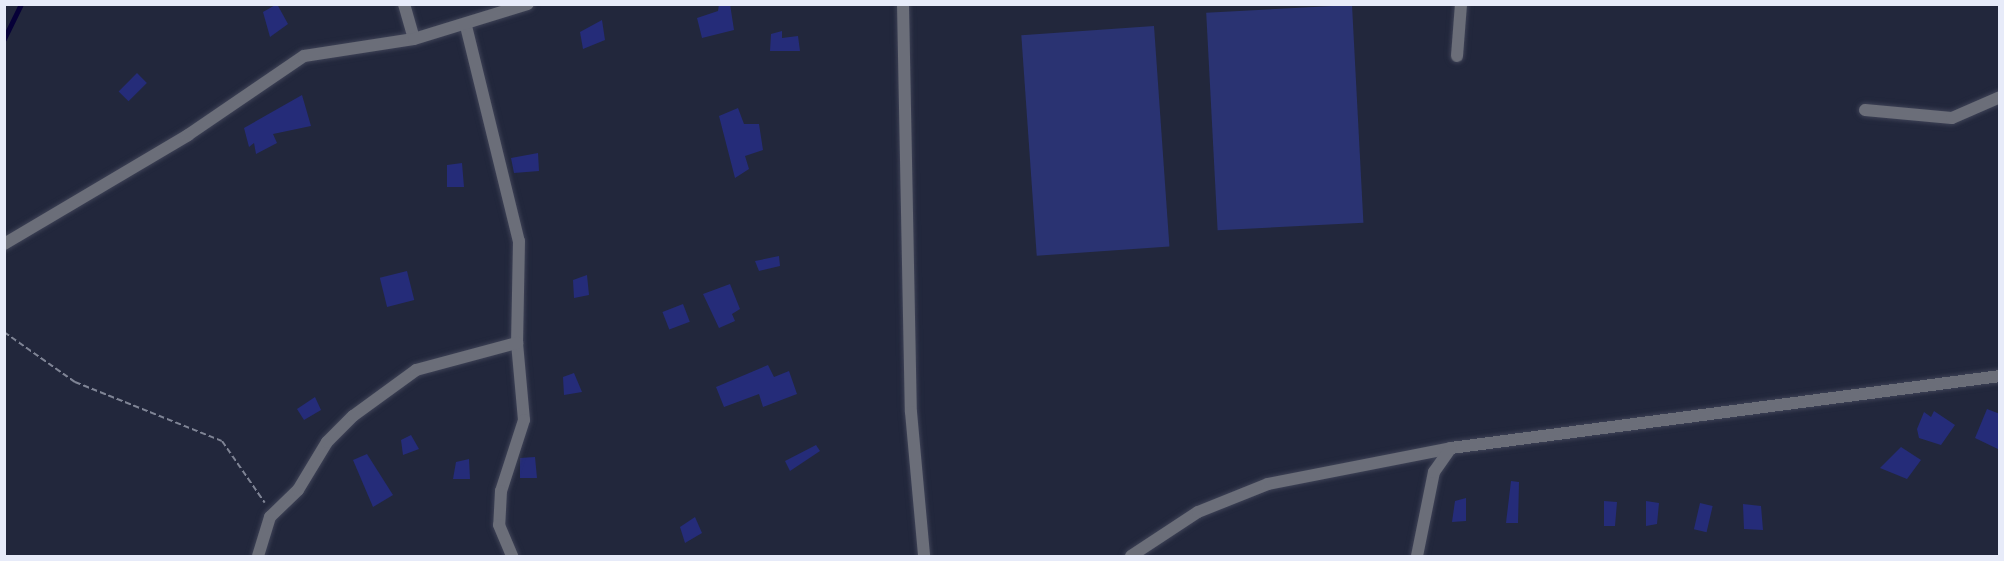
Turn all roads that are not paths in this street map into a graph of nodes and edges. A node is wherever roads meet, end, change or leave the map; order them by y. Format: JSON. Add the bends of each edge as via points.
{"nodes":[{"id":1,"x":404,"y":4,"type":"edge"},
{"id":2,"x":528,"y":4,"type":"edge"},
{"id":3,"x":903,"y":4,"type":"edge"},
{"id":4,"x":1461,"y":4,"type":"edge"},
{"id":5,"x":515,"y":7,"type":"edge"},
{"id":6,"x":466,"y":26,"type":"junction"},
{"id":7,"x":414,"y":39,"type":"junction"},
{"id":8,"x":1456,"y":56,"type":"dead end"},
{"id":9,"x":2000,"y":97,"type":"edge"},
{"id":10,"x":1865,"y":110,"type":"dead end"},
{"id":11,"x":4,"y":244,"type":"edge"},
{"id":12,"x":517,"y":343,"type":"junction"},
{"id":13,"x":2000,"y":376,"type":"edge"},
{"id":14,"x":1451,"y":448,"type":"junction"},
{"id":15,"x":258,"y":556,"type":"edge"},
{"id":16,"x":512,"y":556,"type":"edge"},
{"id":17,"x":924,"y":556,"type":"edge"},
{"id":18,"x":1131,"y":556,"type":"edge"},
{"id":19,"x":1417,"y":556,"type":"edge"}],
"edges":[{"from":1,"to":7,"type":"street"},
{"from":2,"to":5,"type":"street"},
{"from":3,"to":17,"type":"street","via":[[911,412]]},
{"from":4,"to":8,"type":"street"},
{"from":5,"to":6,"type":"street"},
{"from":6,"to":7,"type":"street"},
{"from":6,"to":12,"type":"street","via":[[519,241]]},
{"from":7,"to":11,"type":"street","via":[[304,56],[188,135]]},
{"from":9,"to":10,"type":"street","via":[[1952,118]]},
{"from":12,"to":15,"type":"street","via":[[407,375],[327,442],[308,478],[270,517]]},
{"from":12,"to":16,"type":"street","via":[[524,420],[501,491],[499,525]]},
{"from":13,"to":14,"type":"street"},
{"from":14,"to":18,"type":"street","via":[[1268,484],[1225,498]]},
{"from":14,"to":19,"type":"street","via":[[1434,472]]}]}
